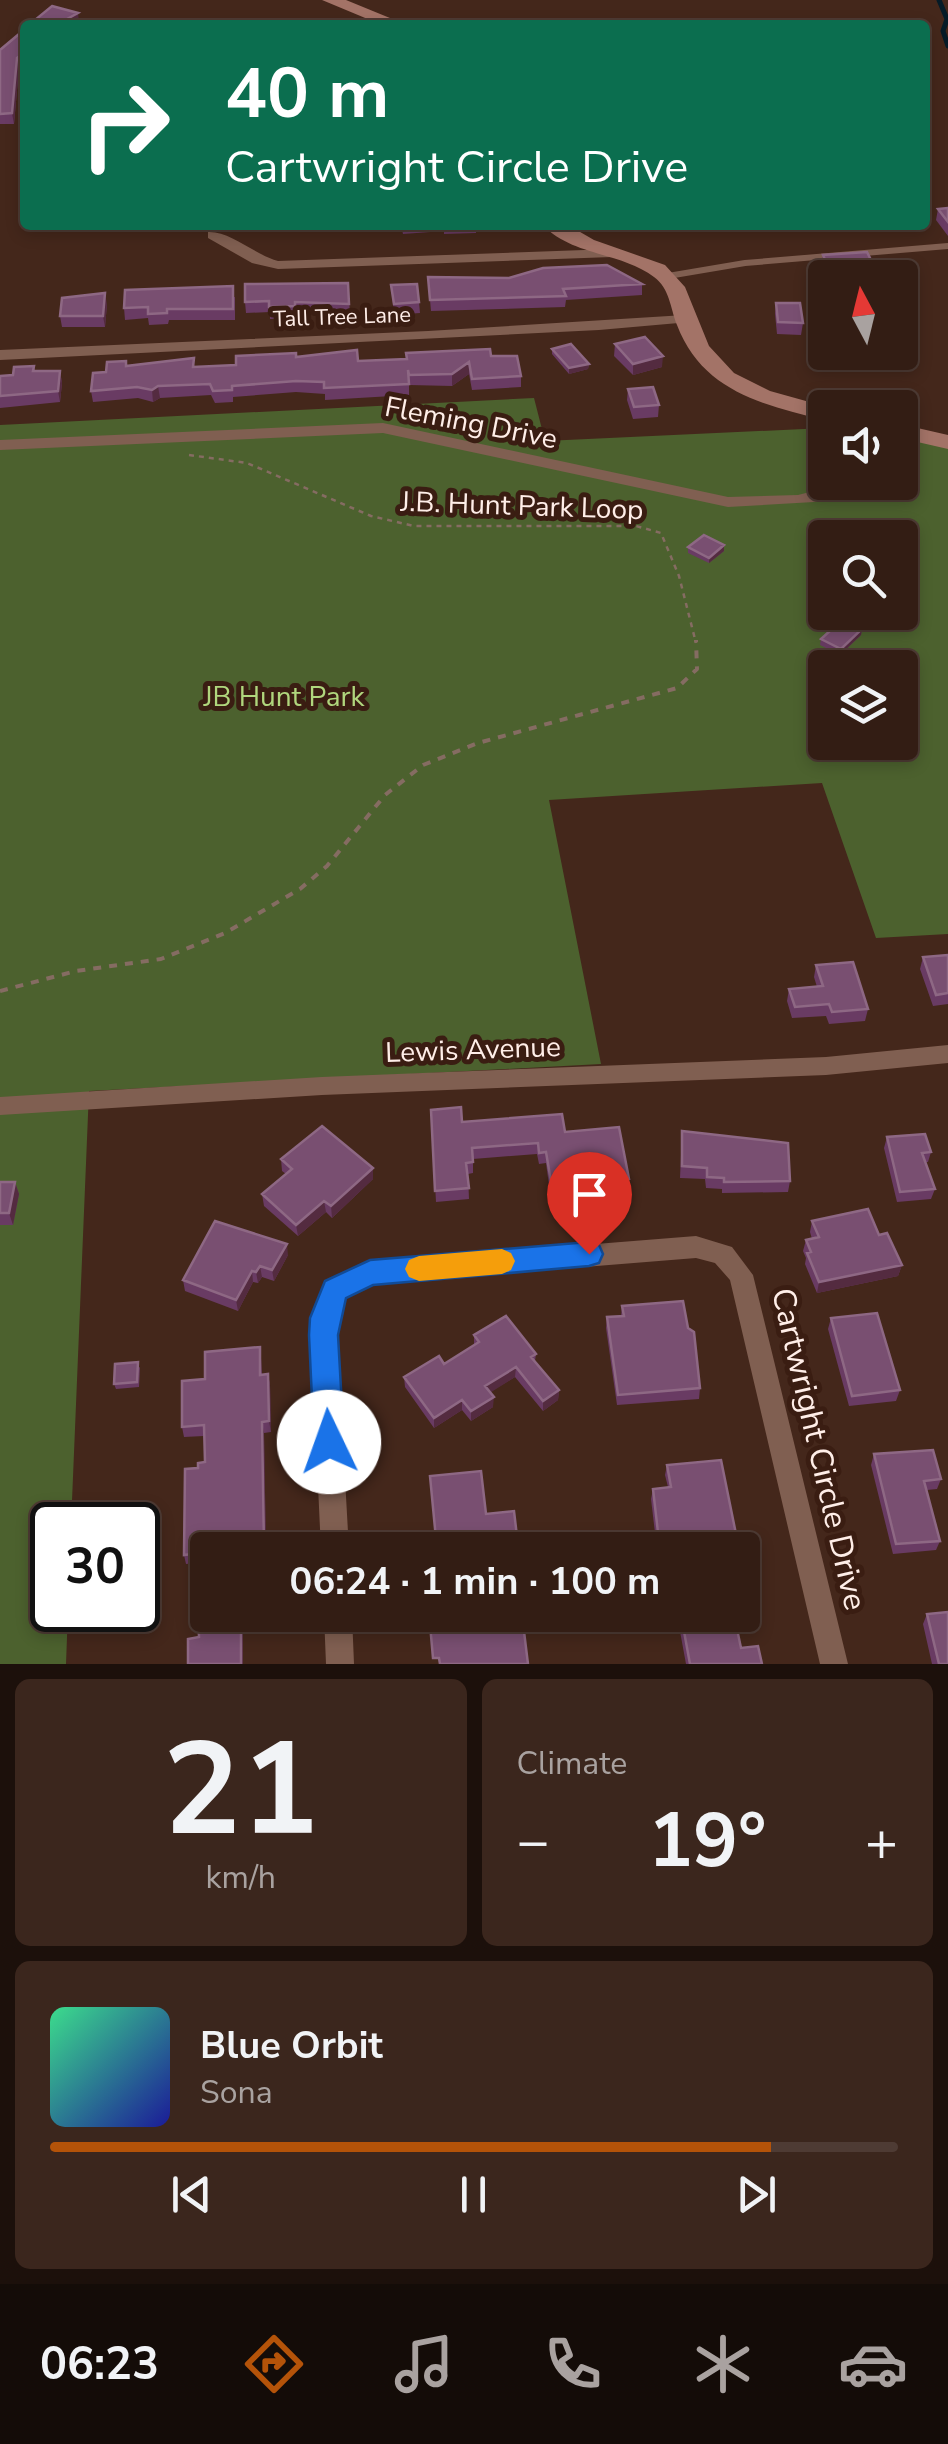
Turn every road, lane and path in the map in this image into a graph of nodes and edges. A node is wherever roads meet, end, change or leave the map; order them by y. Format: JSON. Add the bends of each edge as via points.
{"nodes":[{"id":1,"x":330,"y":0,"type":"edge"},
{"id":2,"x":384,"y":20,"type":"edge"},
{"id":3,"x":563,"y":230,"type":"edge"},
{"id":4,"x":213,"y":235,"type":"dead end"},
{"id":5,"x":948,"y":246,"type":"edge"},
{"id":6,"x":612,"y":253,"type":"junction"},
{"id":7,"x":668,"y":276,"type":"junction"},
{"id":8,"x":685,"y":319,"type":"junction"},
{"id":9,"x":0,"y":354,"type":"edge"},
{"id":10,"x":808,"y":408,"type":"edge"},
{"id":11,"x":918,"y":439,"type":"edge"},
{"id":12,"x":948,"y":442,"type":"edge"},
{"id":13,"x":0,"y":445,"type":"edge"},
{"id":14,"x":186,"y":455,"type":"dead end"},
{"id":15,"x":808,"y":499,"type":"edge"},
{"id":16,"x":0,"y":990,"type":"edge"},
{"id":17,"x":948,"y":1054,"type":"edge"},
{"id":18,"x":0,"y":1106,"type":"edge"},
{"id":19,"x":333,"y":1532,"type":"edge"},
{"id":20,"x":339,"y":1632,"type":"edge"},
{"id":21,"x":340,"y":1664,"type":"edge"},
{"id":22,"x":834,"y":1664,"type":"edge"}],
"edges":[{"from":1,"to":2,"type":"street"},
{"from":3,"to":6,"type":"street"},
{"from":4,"to":6,"type":"street","via":[[278,265]]},
{"from":5,"to":7,"type":"lane","via":[[745,262]]},
{"from":6,"to":7,"type":"street"},
{"from":7,"to":8,"type":"street"},
{"from":8,"to":9,"type":"street","name":"Tall Tree Lane","via":[[495,335]]},
{"from":8,"to":10,"type":"street","via":[[708,363],[729,381]]},
{"from":11,"to":12,"type":"street"},
{"from":13,"to":15,"type":"street","name":"Fleming Drive","via":[[382,428],[728,502]]},
{"from":14,"to":16,"type":"path","name":"J.B. Hunt Park Loop","via":[[247,463],[372,516],[414,526],[636,526],[661,533],[684,598],[697,669],[677,688],[478,743],[424,765],[385,794],[300,889],[225,933],[161,959]]},
{"from":17,"to":18,"type":"street","name":"Lewis Avenue","via":[[826,1066]]},
{"from":19,"to":22,"type":"street","name":"Cartwright Circle Drive","via":[[324,1318],[335,1290],[370,1273],[696,1247],[723,1255],[742,1275]]},
{"from":20,"to":21,"type":"street"}]}
